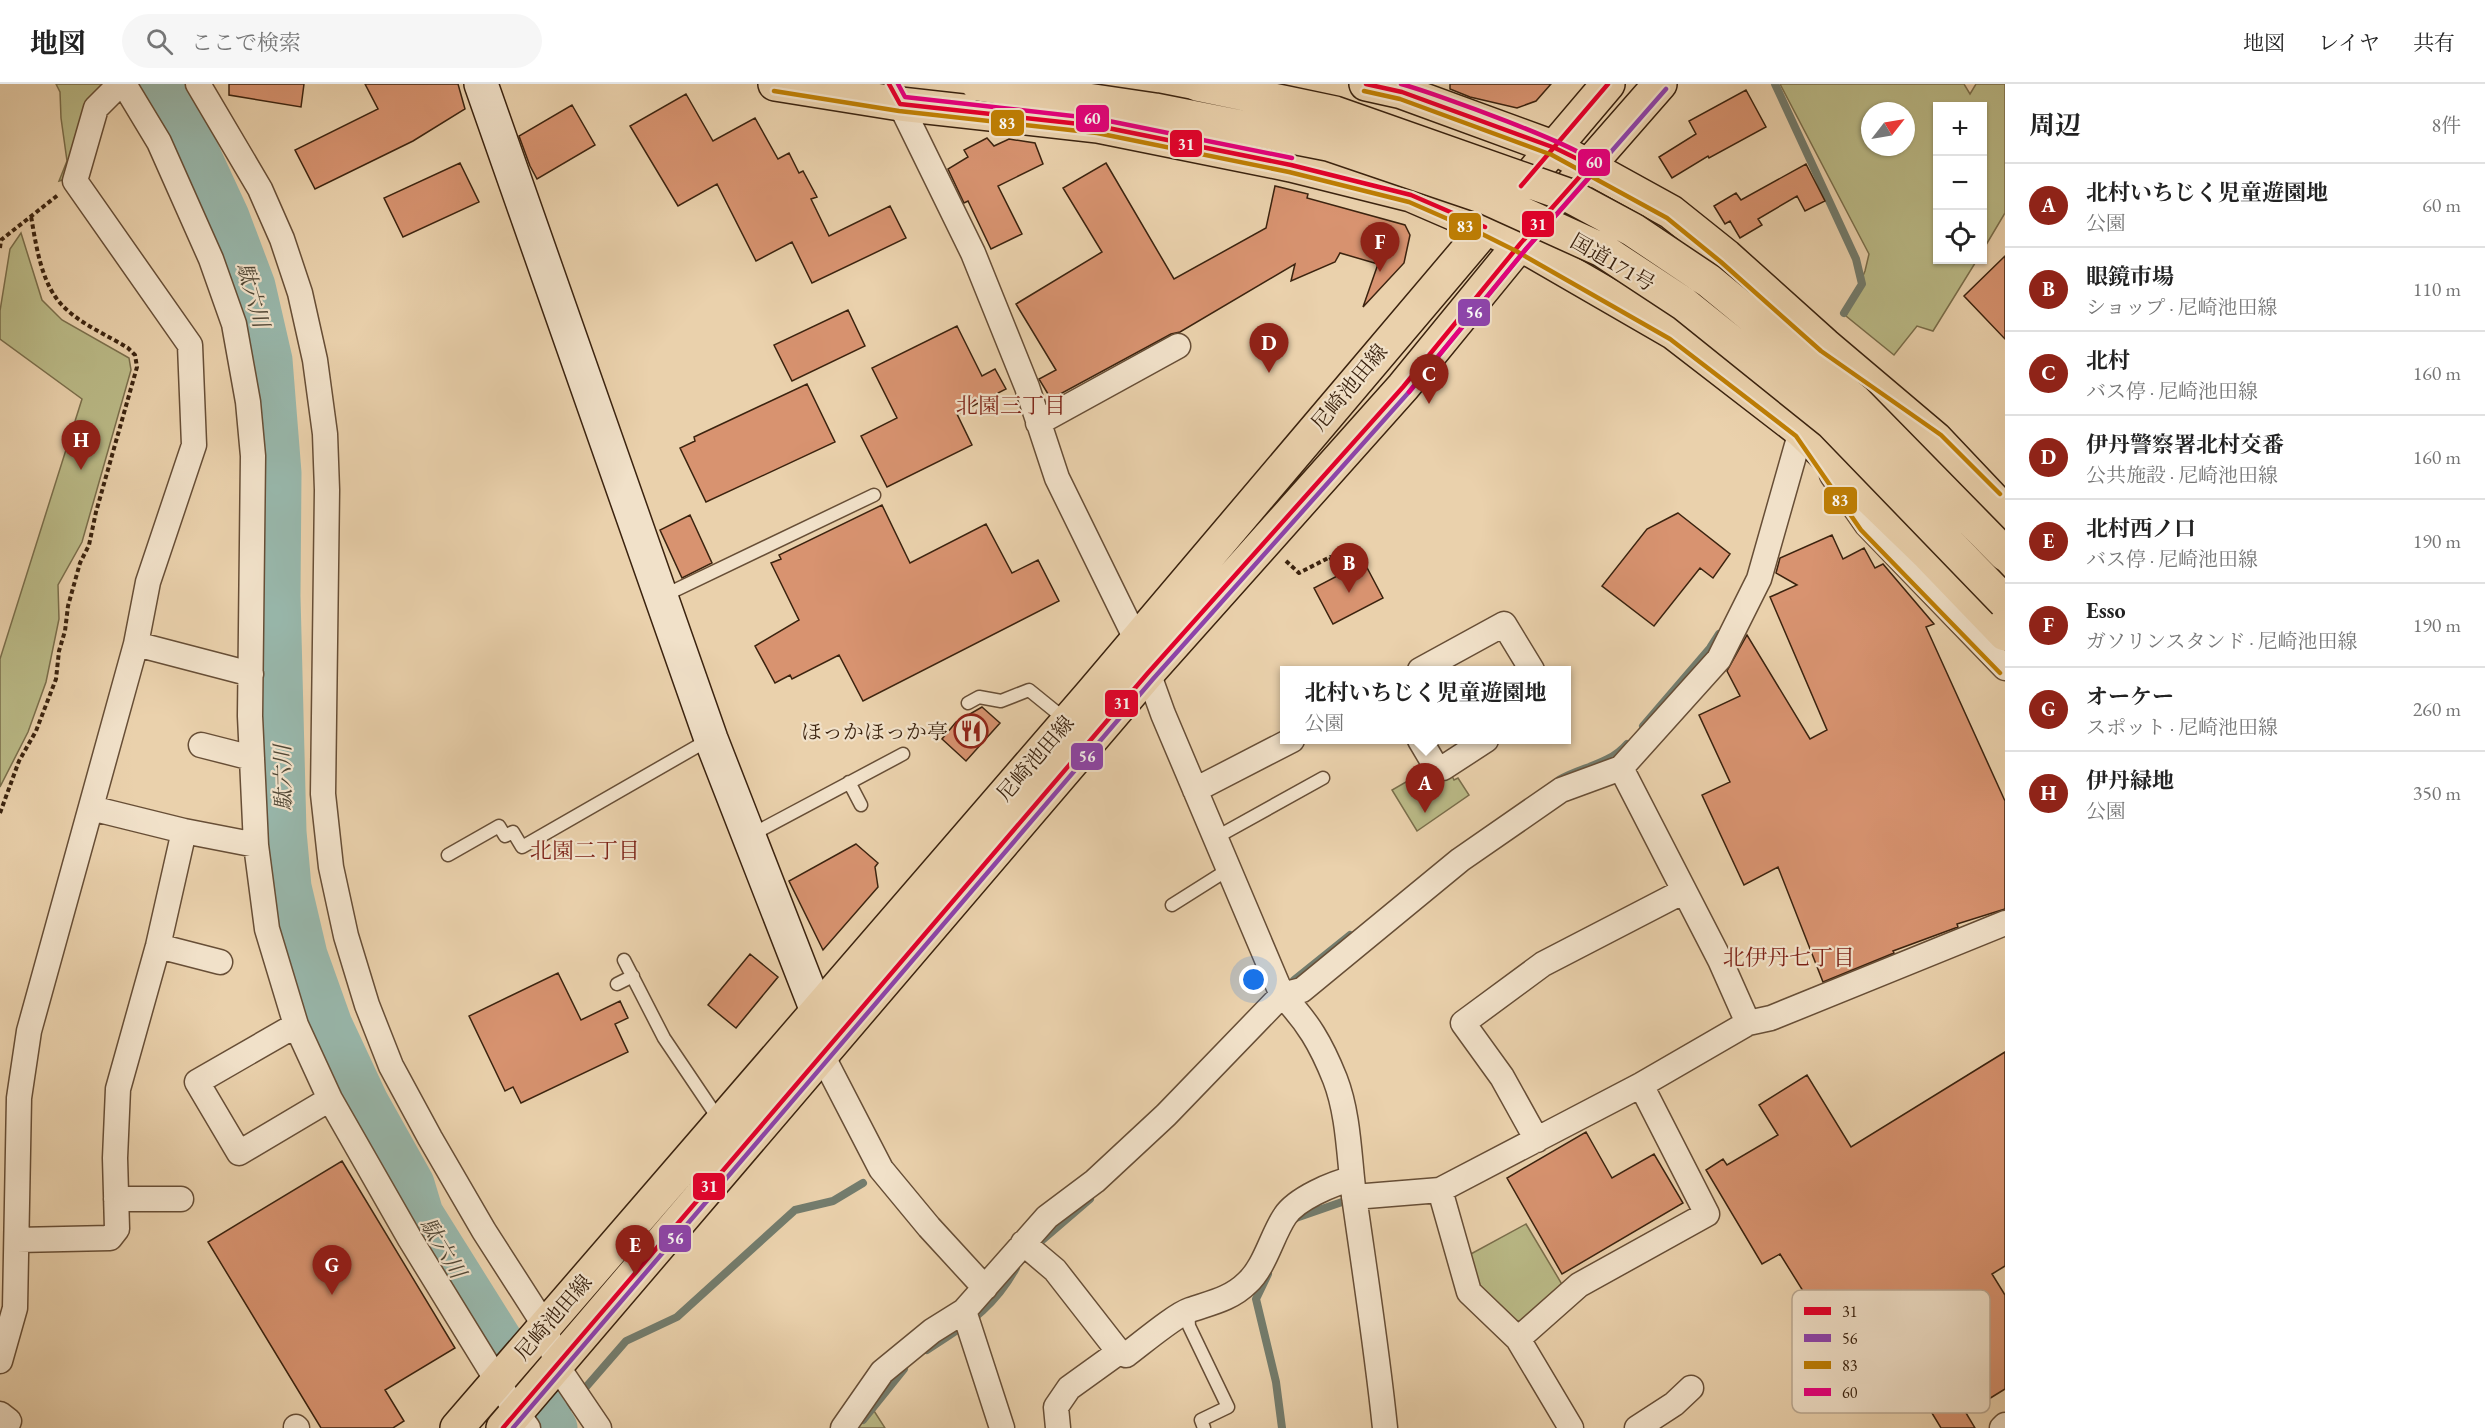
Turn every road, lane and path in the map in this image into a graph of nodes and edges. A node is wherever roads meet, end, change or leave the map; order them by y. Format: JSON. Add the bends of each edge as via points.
{"nodes":[{"id":1,"x":122,"y":84,"type":"edge"},
{"id":2,"x":198,"y":84,"type":"edge"},
{"id":3,"x":481,"y":84,"type":"edge"},
{"id":4,"x":775,"y":84,"type":"edge"},
{"id":5,"x":978,"y":84,"type":"edge"},
{"id":6,"x":1197,"y":84,"type":"edge"},
{"id":7,"x":1366,"y":84,"type":"edge"},
{"id":8,"x":1608,"y":84,"type":"edge"},
{"id":9,"x":1660,"y":84,"type":"edge"},
{"id":10,"x":894,"y":94,"type":"edge"},
{"id":11,"x":1555,"y":148,"type":"junction"},
{"id":12,"x":1590,"y":165,"type":"junction"},
{"id":13,"x":75,"y":181,"type":"junction"},
{"id":14,"x":31,"y":216,"type":"junction"},
{"id":15,"x":1485,"y":227,"type":"junction"},
{"id":16,"x":1520,"y":244,"type":"junction"},
{"id":17,"x":0,"y":248,"type":"edge"},
{"id":18,"x":1825,"y":345,"type":"junction"},
{"id":19,"x":1178,"y":346,"type":"dead end"},
{"id":20,"x":1038,"y":423,"type":"junction"},
{"id":21,"x":1801,"y":431,"type":"junction"},
{"id":22,"x":2005,"y":489,"type":"edge"},
{"id":23,"x":874,"y":495,"type":"dead end"},
{"id":24,"x":2005,"y":512,"type":"edge"},
{"id":25,"x":2005,"y":555,"type":"edge"},
{"id":26,"x":1284,"y":558,"type":"dead end"},
{"id":27,"x":1340,"y":575,"type":"dead end"},
{"id":28,"x":661,"y":597,"type":"junction"},
{"id":29,"x":2005,"y":602,"type":"edge"},
{"id":30,"x":2005,"y":634,"type":"edge"},
{"id":31,"x":1136,"y":639,"type":"junction"},
{"id":32,"x":136,"y":644,"type":"junction"},
{"id":33,"x":1427,"y":666,"type":"edge"},
{"id":34,"x":1530,"y":666,"type":"edge"},
{"id":35,"x":2005,"y":668,"type":"edge"},
{"id":36,"x":251,"y":674,"type":"junction"},
{"id":37,"x":1147,"y":674,"type":"junction"},
{"id":38,"x":968,"y":703,"type":"dead end"},
{"id":39,"x":1067,"y":721,"type":"junction"},
{"id":40,"x":711,"y":739,"type":"junction"},
{"id":41,"x":1284,"y":744,"type":"edge"},
{"id":42,"x":1422,"y":744,"type":"edge"},
{"id":43,"x":1480,"y":744,"type":"edge"},
{"id":44,"x":201,"y":746,"type":"dead end"},
{"id":45,"x":903,"y":754,"type":"dead end"},
{"id":46,"x":252,"y":758,"type":"junction"},
{"id":47,"x":1621,"y":768,"type":"junction"},
{"id":48,"x":1323,"y":778,"type":"dead end"},
{"id":49,"x":849,"y":782,"type":"junction"},
{"id":50,"x":1195,"y":790,"type":"junction"},
{"id":51,"x":861,"y":805,"type":"dead end"},
{"id":52,"x":91,"y":808,"type":"junction"},
{"id":53,"x":0,"y":813,"type":"edge"},
{"id":54,"x":184,"y":831,"type":"junction"},
{"id":55,"x":748,"y":836,"type":"junction"},
{"id":56,"x":1215,"y":838,"type":"junction"},
{"id":57,"x":256,"y":845,"type":"junction"},
{"id":58,"x":448,"y":855,"type":"dead end"},
{"id":59,"x":1228,"y":869,"type":"junction"},
{"id":60,"x":1684,"y":891,"type":"junction"},
{"id":61,"x":1172,"y":905,"type":"dead end"},
{"id":62,"x":2005,"y":923,"type":"edge"},
{"id":63,"x":158,"y":946,"type":"junction"},
{"id":64,"x":624,"y":960,"type":"dead end"},
{"id":65,"x":220,"y":962,"type":"dead end"},
{"id":66,"x":633,"y":976,"type":"junction"},
{"id":67,"x":617,"y":984,"type":"dead end"},
{"id":68,"x":1282,"y":995,"type":"junction"},
{"id":69,"x":817,"y":1011,"type":"junction"},
{"id":70,"x":1748,"y":1023,"type":"junction"},
{"id":71,"x":296,"y":1025,"type":"junction"},
{"id":72,"x":822,"y":1055,"type":"junction"},
{"id":73,"x":1641,"y":1085,"type":"junction"},
{"id":74,"x":330,"y":1099,"type":"junction"},
{"id":75,"x":721,"y":1123,"type":"junction"},
{"id":76,"x":1537,"y":1140,"type":"junction"},
{"id":77,"x":1353,"y":1188,"type":"junction"},
{"id":78,"x":1440,"y":1190,"type":"junction"},
{"id":79,"x":116,"y":1199,"type":"junction"},
{"id":80,"x":181,"y":1199,"type":"dead end"},
{"id":81,"x":17,"y":1240,"type":"junction"},
{"id":82,"x":1023,"y":1243,"type":"junction"},
{"id":83,"x":985,"y":1288,"type":"junction"},
{"id":84,"x":1188,"y":1310,"type":"junction"},
{"id":85,"x":964,"y":1311,"type":"junction"},
{"id":86,"x":545,"y":1326,"type":"junction"},
{"id":87,"x":1518,"y":1339,"type":"junction"},
{"id":88,"x":1119,"y":1352,"type":"junction"},
{"id":89,"x":0,"y":1361,"type":"edge"},
{"id":90,"x":557,"y":1366,"type":"junction"},
{"id":91,"x":497,"y":1382,"type":"junction"},
{"id":92,"x":1691,"y":1388,"type":"dead end"},
{"id":93,"x":0,"y":1414,"type":"edge"},
{"id":94,"x":516,"y":1423,"type":"edge"},
{"id":95,"x":6,"y":1428,"type":"edge"},
{"id":96,"x":457,"y":1428,"type":"edge"},
{"id":97,"x":599,"y":1428,"type":"edge"},
{"id":98,"x":843,"y":1428,"type":"edge"},
{"id":99,"x":1002,"y":1428,"type":"edge"},
{"id":100,"x":1058,"y":1428,"type":"edge"},
{"id":101,"x":1204,"y":1428,"type":"edge"},
{"id":102,"x":1385,"y":1428,"type":"edge"},
{"id":103,"x":1571,"y":1428,"type":"edge"},
{"id":104,"x":1637,"y":1428,"type":"edge"}],
"edges":[{"from":1,"to":13,"type":"street","via":[[96,108]]},
{"from":1,"to":36,"type":"street","via":[[159,142],[183,191],[234,324],[253,456]]},
{"from":2,"to":86,"type":"street","via":[[260,189],[282,239],[300,293],[315,360],[327,490],[323,794],[331,867],[346,936],[391,1066],[484,1231]]},
{"from":3,"to":28,"type":"street"},
{"from":4,"to":10,"type":"main road"},
{"from":5,"to":29,"type":"main road","name":"国道171号","bridge":true,"via":[[1155,110],[1328,144],[1487,198],[1602,250],[1684,304],[1832,423]]},
{"from":6,"to":25,"type":"main road","name":"国道171号","bridge":true,"via":[[1335,113],[1568,195],[1633,230],[1709,281],[1855,401]]},
{"from":7,"to":11,"type":"main road","via":[[1402,92]]},
{"from":8,"to":11,"type":"main road","name":"尼崎池田線"},
{"from":9,"to":12,"type":"main road","name":"尼崎池田線"},
{"from":10,"to":15,"type":"main road","via":[[1098,126],[1280,162],[1411,195]]},
{"from":10,"to":20,"type":"street","via":[[973,253],[1005,328]]},
{"from":11,"to":12,"type":"main road"},
{"from":11,"to":15,"type":"main road","name":"尼崎池田線"},
{"from":12,"to":16,"type":"main road","name":"尼崎池田線"},
{"from":12,"to":18,"type":"main road","via":[[1671,212]]},
{"from":13,"to":14,"type":"path"},
{"from":13,"to":32,"type":"street","via":[[190,345],[194,445],[148,582]]},
{"from":14,"to":17,"type":"path","via":[[2,240]]},
{"from":14,"to":53,"type":"path","via":[[42,265],[61,305],[128,348],[135,355],[137,367],[89,545],[68,606],[56,680]]},
{"from":15,"to":16,"type":"main road"},
{"from":15,"to":31,"type":"main road","name":"尼崎池田線"},
{"from":16,"to":21,"type":"main road","via":[[1674,333]]},
{"from":16,"to":37,"type":"main road","name":"尼崎池田線","via":[[1403,387]]},
{"from":18,"to":22,"type":"street","via":[[1946,429]]},
{"from":18,"to":24,"type":"main road","via":[[1936,439]]},
{"from":19,"to":20,"type":"street","via":[[1160,364]]},
{"from":20,"to":31,"type":"street","via":[[1057,478]]},
{"from":21,"to":30,"type":"main road"},
{"from":21,"to":35,"type":"street","via":[[1867,525]]},
{"from":21,"to":47,"type":"street","via":[[1759,579],[1719,659]]},
{"from":23,"to":28,"type":"lane"},
{"from":26,"to":27,"type":"path","via":[[1299,573],[1330,557]]},
{"from":28,"to":40,"type":"street"},
{"from":31,"to":37,"type":"street"},
{"from":31,"to":39,"type":"main road","name":"尼崎池田線"},
{"from":32,"to":36,"type":"street"},
{"from":32,"to":52,"type":"street"},
{"from":33,"to":34,"type":"street","via":[[1504,624]]},
{"from":36,"to":46,"type":"street"},
{"from":37,"to":50,"type":"street"},
{"from":37,"to":72,"type":"main road","name":"尼崎池田線"},
{"from":38,"to":39,"type":"lane","via":[[979,697],[1001,702],[1029,690]]},
{"from":39,"to":69,"type":"main road","name":"尼崎池田線"},
{"from":40,"to":55,"type":"street"},
{"from":40,"to":58,"type":"lane","via":[[522,847],[513,832],[505,836],[499,826]]},
{"from":41,"to":50,"type":"street"},
{"from":42,"to":43,"type":"street","via":[[1436,767],[1443,768]]},
{"from":44,"to":46,"type":"street"},
{"from":45,"to":49,"type":"lane"},
{"from":46,"to":57,"type":"street"},
{"from":47,"to":60,"type":"street"},
{"from":47,"to":68,"type":"street","via":[[1561,790],[1460,860],[1302,990]]},
{"from":48,"to":56,"type":"lane"},
{"from":49,"to":51,"type":"lane"},
{"from":49,"to":55,"type":"lane"},
{"from":50,"to":56,"type":"street"},
{"from":52,"to":54,"type":"street"},
{"from":52,"to":81,"type":"street","via":[[29,1031],[19,1098]]},
{"from":54,"to":57,"type":"street"},
{"from":54,"to":63,"type":"street"},
{"from":55,"to":69,"type":"street"},
{"from":56,"to":59,"type":"street"},
{"from":57,"to":71,"type":"street","via":[[267,928]]},
{"from":59,"to":61,"type":"lane"},
{"from":59,"to":68,"type":"street"},
{"from":60,"to":70,"type":"street"},
{"from":60,"to":76,"type":"street","via":[[1543,964],[1463,1023],[1502,1077]]},
{"from":62,"to":70,"type":"street","via":[[1771,1018]]},
{"from":63,"to":65,"type":"street"},
{"from":63,"to":79,"type":"street","via":[[118,1089]]},
{"from":64,"to":66,"type":"lane"},
{"from":66,"to":67,"type":"lane"},
{"from":66,"to":75,"type":"lane","via":[[664,1038]]},
{"from":68,"to":77,"type":"street","via":[[1304,1017],[1336,1082]]},
{"from":68,"to":82,"type":"street","via":[[1166,1115],[1095,1181],[1047,1217]]},
{"from":69,"to":72,"type":"street"},
{"from":69,"to":75,"type":"main road","name":"尼崎池田線"},
{"from":70,"to":73,"type":"street"},
{"from":71,"to":74,"type":"street"},
{"from":71,"to":74,"type":"street","via":[[192,1085],[239,1153]]},
{"from":72,"to":83,"type":"street","via":[[881,1169]]},
{"from":72,"to":90,"type":"main road","name":"尼崎池田線"},
{"from":73,"to":76,"type":"street"},
{"from":73,"to":87,"type":"street","via":[[1707,1214],[1579,1285]]},
{"from":74,"to":91,"type":"street"},
{"from":75,"to":86,"type":"main road","name":"尼崎池田線"},
{"from":76,"to":78,"type":"street"},
{"from":77,"to":78,"type":"street"},
{"from":77,"to":84,"type":"street","via":[[1340,1182],[1310,1196],[1286,1214],[1248,1283],[1227,1297]]},
{"from":77,"to":102,"type":"street"},
{"from":78,"to":87,"type":"street","via":[[1469,1292]]},
{"from":79,"to":80,"type":"street"},
{"from":79,"to":81,"type":"street","via":[[117,1229],[110,1238]]},
{"from":81,"to":89,"type":"street","via":[[15,1308]]},
{"from":82,"to":83,"type":"street"},
{"from":82,"to":88,"type":"street","via":[[1055,1270]]},
{"from":83,"to":85,"type":"street"},
{"from":84,"to":88,"type":"street","via":[[1126,1355]]},
{"from":84,"to":101,"type":"lane","via":[[1189,1326],[1228,1407],[1201,1420]]},
{"from":85,"to":98,"type":"street","via":[[932,1331],[882,1372]]},
{"from":85,"to":99,"type":"street"},
{"from":86,"to":90,"type":"street"},
{"from":86,"to":91,"type":"main road","name":"尼崎池田線"},
{"from":87,"to":103,"type":"street"},
{"from":88,"to":100,"type":"street","via":[[1069,1388],[1056,1407]]},
{"from":90,"to":94,"type":"main road","name":"尼崎池田線"},
{"from":90,"to":97,"type":"street"},
{"from":91,"to":94,"type":"street"},
{"from":91,"to":96,"type":"main road","name":"尼崎池田線"},
{"from":92,"to":104,"type":"street"},
{"from":93,"to":95,"type":"street","via":[[9,1421]]}]}
